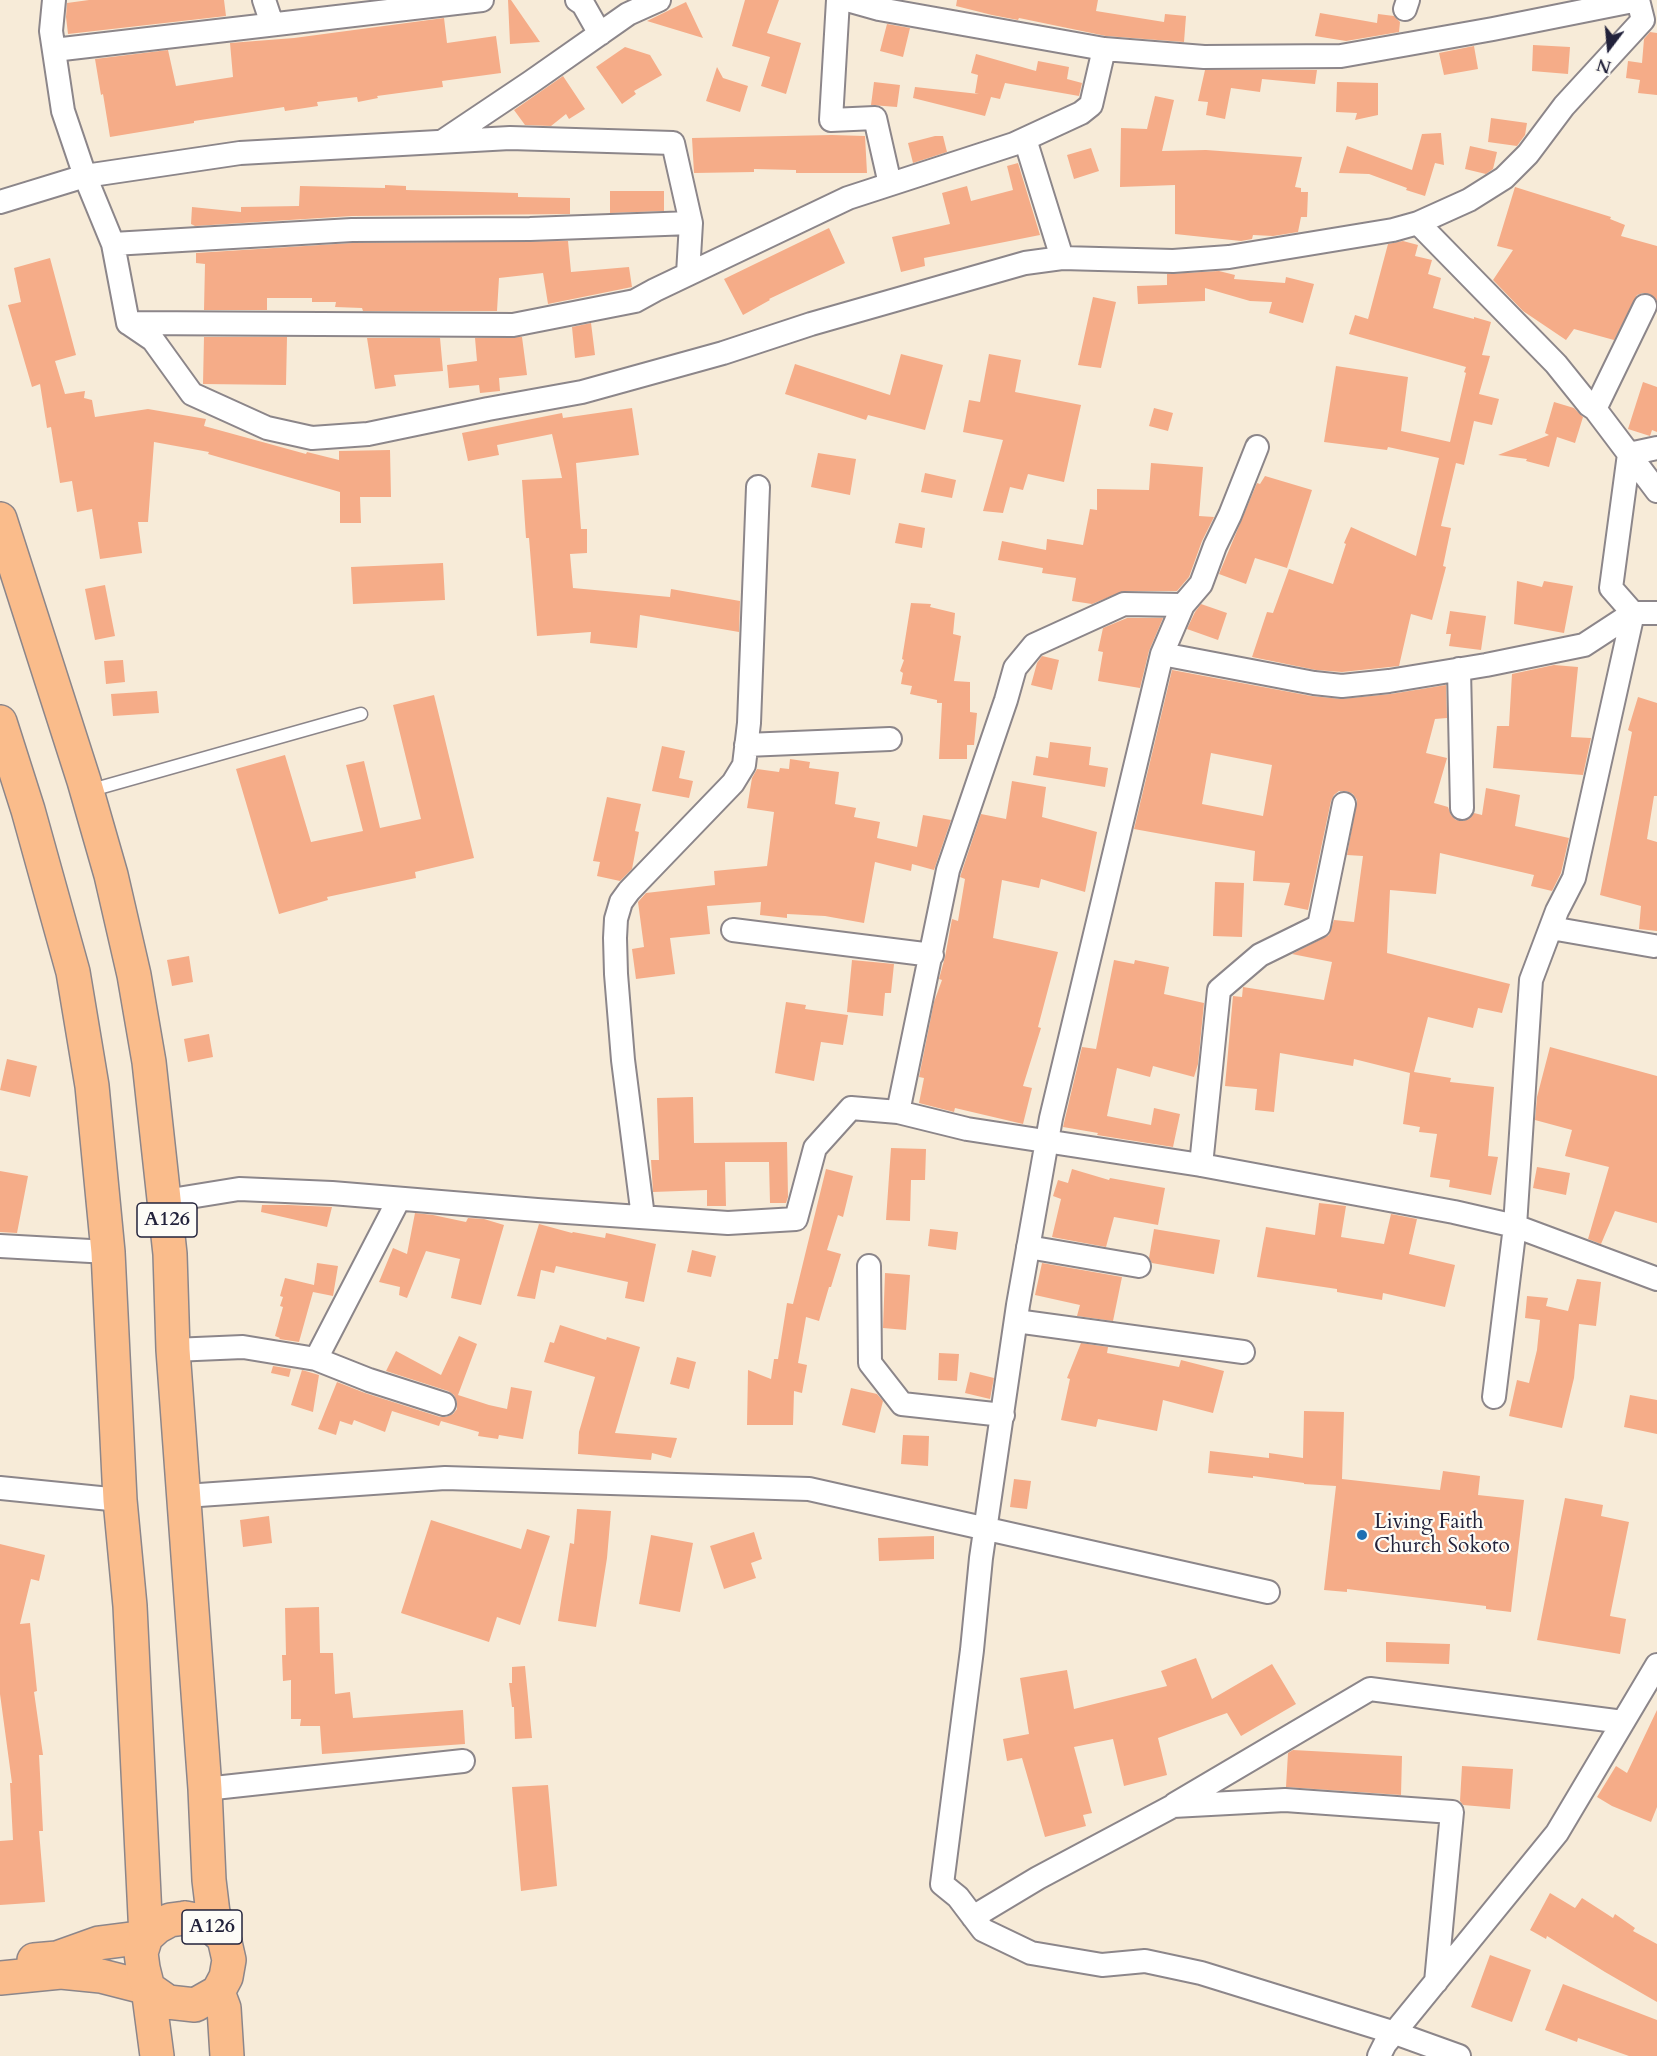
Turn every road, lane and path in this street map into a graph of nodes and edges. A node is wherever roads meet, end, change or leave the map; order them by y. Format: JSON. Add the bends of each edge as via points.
{"nodes":[{"id":1,"x":54,"y":0,"type":"edge"},
{"id":2,"x":264,"y":0,"type":"edge"},
{"id":3,"x":482,"y":0,"type":"edge"},
{"id":4,"x":577,"y":0,"type":"edge"},
{"id":5,"x":659,"y":0,"type":"edge"},
{"id":6,"x":838,"y":0,"type":"edge"},
{"id":7,"x":847,"y":0,"type":"edge"},
{"id":8,"x":1638,"y":0,"type":"edge"},
{"id":9,"x":272,"y":24,"type":"junction"},
{"id":10,"x":600,"y":34,"type":"junction"},
{"id":11,"x":1104,"y":49,"type":"junction"},
{"id":12,"x":54,"y":50,"type":"junction"},
{"id":13,"x":1024,"y":139,"type":"junction"},
{"id":14,"x":441,"y":142,"type":"junction"},
{"id":15,"x":85,"y":176,"type":"junction"},
{"id":16,"x":890,"y":184,"type":"junction"},
{"id":17,"x":0,"y":202,"type":"edge"},
{"id":18,"x":1418,"y":223,"type":"junction"},
{"id":19,"x":691,"y":224,"type":"junction"},
{"id":20,"x":113,"y":244,"type":"junction"},
{"id":21,"x":1062,"y":258,"type":"junction"},
{"id":22,"x":688,"y":274,"type":"junction"},
{"id":23,"x":1645,"y":306,"type":"dead end"},
{"id":24,"x":128,"y":323,"type":"junction"},
{"id":25,"x":1595,"y":409,"type":"junction"},
{"id":26,"x":1257,"y":447,"type":"dead end"},
{"id":27,"x":1657,"y":448,"type":"edge"},
{"id":28,"x":1629,"y":453,"type":"junction"},
{"id":29,"x":758,"y":487,"type":"dead end"},
{"id":30,"x":1657,"y":491,"type":"edge"},
{"id":31,"x":0,"y":519,"type":"edge"},
{"id":32,"x":1183,"y":605,"type":"junction"},
{"id":33,"x":1633,"y":613,"type":"junction"},
{"id":34,"x":1657,"y":613,"type":"edge"},
{"id":35,"x":1162,"y":654,"type":"junction"},
{"id":36,"x":1459,"y":669,"type":"junction"},
{"id":37,"x":361,"y":714,"type":"dead end"},
{"id":38,"x":0,"y":722,"type":"edge"},
{"id":39,"x":890,"y":739,"type":"dead end"},
{"id":40,"x":746,"y":745,"type":"junction"},
{"id":41,"x":87,"y":792,"type":"junction"},
{"id":42,"x":1344,"y":804,"type":"dead end"},
{"id":43,"x":1462,"y":808,"type":"dead end"},
{"id":44,"x":1551,"y":928,"type":"junction"},
{"id":45,"x":733,"y":930,"type":"dead end"},
{"id":46,"x":1654,"y":946,"type":"dead end"},
{"id":47,"x":932,"y":955,"type":"junction"},
{"id":48,"x":898,"y":1112,"type":"junction"},
{"id":49,"x":1047,"y":1140,"type":"junction"},
{"id":50,"x":1201,"y":1165,"type":"junction"},
{"id":51,"x":399,"y":1199,"type":"junction"},
{"id":52,"x":165,"y":1201,"type":"junction"},
{"id":53,"x":643,"y":1217,"type":"junction"},
{"id":54,"x":1515,"y":1226,"type":"junction"},
{"id":55,"x":0,"y":1246,"type":"edge"},
{"id":56,"x":1028,"y":1247,"type":"junction"},
{"id":57,"x":108,"y":1252,"type":"junction"},
{"id":58,"x":869,"y":1266,"type":"dead end"},
{"id":59,"x":1139,"y":1266,"type":"dead end"},
{"id":60,"x":1657,"y":1279,"type":"edge"},
{"id":61,"x":1016,"y":1321,"type":"junction"},
{"id":62,"x":173,"y":1350,"type":"junction"},
{"id":63,"x":1243,"y":1352,"type":"dead end"},
{"id":64,"x":316,"y":1359,"type":"junction"},
{"id":65,"x":1494,"y":1397,"type":"dead end"},
{"id":66,"x":444,"y":1404,"type":"dead end"},
{"id":67,"x":1003,"y":1415,"type":"junction"},
{"id":68,"x":0,"y":1488,"type":"edge"},
{"id":69,"x":185,"y":1496,"type":"junction"},
{"id":70,"x":120,"y":1500,"type":"junction"},
{"id":71,"x":986,"y":1528,"type":"junction"},
{"id":72,"x":1268,"y":1592,"type":"dead end"},
{"id":73,"x":1657,"y":1665,"type":"edge"},
{"id":74,"x":1623,"y":1722,"type":"junction"},
{"id":75,"x":463,"y":1761,"type":"dead end"},
{"id":76,"x":205,"y":1789,"type":"junction"},
{"id":77,"x":1173,"y":1806,"type":"junction"},
{"id":78,"x":974,"y":1917,"type":"junction"},
{"id":79,"x":146,"y":1937,"type":"junction"},
{"id":80,"x":224,"y":1938,"type":"junction"},
{"id":81,"x":0,"y":1964,"type":"edge"},
{"id":82,"x":0,"y":1978,"type":"edge"},
{"id":83,"x":1436,"y":1982,"type":"junction"},
{"id":84,"x":148,"y":1988,"type":"junction"},
{"id":85,"x":218,"y":1992,"type":"junction"},
{"id":86,"x":1395,"y":2033,"type":"junction"},
{"id":87,"x":157,"y":2056,"type":"edge"},
{"id":88,"x":227,"y":2056,"type":"edge"},
{"id":89,"x":1379,"y":2056,"type":"edge"},
{"id":90,"x":1459,"y":2056,"type":"edge"}],
"edges":[{"from":1,"to":12,"type":"street"},
{"from":2,"to":9,"type":"street"},
{"from":3,"to":9,"type":"street"},
{"from":4,"to":10,"type":"street"},
{"from":5,"to":10,"type":"street","via":[[628,14]]},
{"from":6,"to":16,"type":"street","via":[[831,120],[875,118]]},
{"from":7,"to":11,"type":"street"},
{"from":8,"to":11,"type":"street","via":[[1341,56],[1204,57]]},
{"from":8,"to":18,"type":"street","via":[[1643,20],[1564,106],[1528,154],[1504,178],[1469,200]]},
{"from":9,"to":12,"type":"street"},
{"from":10,"to":14,"type":"street"},
{"from":11,"to":13,"type":"street","via":[[1091,105]]},
{"from":12,"to":15,"type":"street","via":[[63,111]]},
{"from":13,"to":16,"type":"street"},
{"from":13,"to":21,"type":"street"},
{"from":14,"to":15,"type":"street","via":[[240,153]]},
{"from":14,"to":19,"type":"street","via":[[510,138],[673,143]]},
{"from":15,"to":17,"type":"street"},
{"from":15,"to":20,"type":"street"},
{"from":16,"to":22,"type":"street","via":[[848,198]]},
{"from":18,"to":21,"type":"street","via":[[1229,258]]},
{"from":18,"to":25,"type":"street","via":[[1523,328]]},
{"from":19,"to":20,"type":"street","via":[[531,230],[352,230]]},
{"from":19,"to":22,"type":"street"},
{"from":20,"to":24,"type":"street"},
{"from":21,"to":24,"type":"street","via":[[1025,263],[582,392],[368,434],[312,438],[267,428],[192,394],[153,340]]},
{"from":22,"to":24,"type":"street","via":[[635,301],[513,325]]},
{"from":23,"to":25,"type":"street"},
{"from":25,"to":28,"type":"street"},
{"from":26,"to":32,"type":"street","via":[[1201,584]]},
{"from":27,"to":28,"type":"street"},
{"from":28,"to":30,"type":"street"},
{"from":28,"to":33,"type":"street","via":[[1611,588]]},
{"from":29,"to":40,"type":"street"},
{"from":31,"to":41,"type":"main road","number":"A126"},
{"from":32,"to":35,"type":"street"},
{"from":32,"to":47,"type":"street","via":[[1124,604],[1034,645],[1015,668],[948,870]]},
{"from":33,"to":34,"type":"street"},
{"from":33,"to":36,"type":"street","via":[[1584,645]]},
{"from":33,"to":44,"type":"street","via":[[1574,878]]},
{"from":35,"to":36,"type":"street","via":[[1342,686]]},
{"from":35,"to":49,"type":"street"},
{"from":36,"to":43,"type":"street"},
{"from":37,"to":41,"type":"lane"},
{"from":38,"to":57,"type":"main road","number":"A126","via":[[73,972],[92,1086]]},
{"from":39,"to":40,"type":"street"},
{"from":40,"to":53,"type":"street","via":[[744,765],[734,783],[629,891],[616,919],[623,1060]]},
{"from":41,"to":52,"type":"main road","number":"A126","via":[[134,975],[149,1062]]},
{"from":42,"to":50,"type":"street","via":[[1318,926],[1260,955],[1219,990]]},
{"from":44,"to":46,"type":"street"},
{"from":44,"to":54,"type":"street","via":[[1531,980]]},
{"from":45,"to":47,"type":"street"},
{"from":47,"to":48,"type":"street"},
{"from":48,"to":49,"type":"street","via":[[967,1129]]},
{"from":48,"to":53,"type":"street","via":[[851,1108],[815,1148],[796,1219],[728,1222]]},
{"from":49,"to":50,"type":"street"},
{"from":49,"to":56,"type":"street"},
{"from":50,"to":54,"type":"street"},
{"from":51,"to":52,"type":"street","via":[[239,1189]]},
{"from":51,"to":53,"type":"street"},
{"from":51,"to":64,"type":"street"},
{"from":52,"to":62,"type":"main road","number":"A126"},
{"from":54,"to":60,"type":"street"},
{"from":54,"to":65,"type":"street"},
{"from":55,"to":57,"type":"street"},
{"from":56,"to":59,"type":"street"},
{"from":56,"to":61,"type":"street"},
{"from":57,"to":70,"type":"main road","number":"A126"},
{"from":58,"to":67,"type":"street","via":[[870,1363],[902,1404]]},
{"from":61,"to":63,"type":"street"},
{"from":61,"to":67,"type":"street"},
{"from":62,"to":64,"type":"street","via":[[243,1347]]},
{"from":62,"to":69,"type":"main road","number":"A126"},
{"from":64,"to":66,"type":"street"},
{"from":67,"to":71,"type":"street"},
{"from":68,"to":70,"type":"street"},
{"from":69,"to":71,"type":"street","via":[[445,1478],[809,1489]]},
{"from":69,"to":76,"type":"main road","number":"A126"},
{"from":70,"to":79,"type":"main road","number":"A126","via":[[130,1606]]},
{"from":71,"to":72,"type":"street"},
{"from":71,"to":78,"type":"street","via":[[942,1884]]},
{"from":73,"to":74,"type":"street"},
{"from":74,"to":77,"type":"street","via":[[1371,1689]]},
{"from":74,"to":83,"type":"street","via":[[1557,1833]]},
{"from":75,"to":76,"type":"street"},
{"from":76,"to":80,"type":"main road","number":"A126","via":[[213,1913]]},
{"from":77,"to":78,"type":"street"},
{"from":77,"to":83,"type":"street","via":[[1285,1800],[1452,1812]]},
{"from":78,"to":86,"type":"street","via":[[983,1930],[1031,1953],[1102,1965],[1145,1961],[1201,1973]]},
{"from":79,"to":80,"type":"main road","number":"A126","via":[[170,1920],[185,1918],[206,1922]]},
{"from":79,"to":81,"type":"main road","via":[[99,1943],[57,1958]]},
{"from":79,"to":84,"type":"main road","number":"A126","via":[[141,1953]]},
{"from":80,"to":85,"type":"main road","number":"A126","via":[[229,1960]]},
{"from":82,"to":84,"type":"main road","via":[[61,1972],[100,1976]]},
{"from":83,"to":86,"type":"street"},
{"from":84,"to":85,"type":"main road","via":[[168,2002],[195,2005]]},
{"from":84,"to":87,"type":"main road","number":"A126"},
{"from":85,"to":88,"type":"main road","via":[[224,2008]]},
{"from":86,"to":89,"type":"street"},
{"from":86,"to":90,"type":"street"}]}
